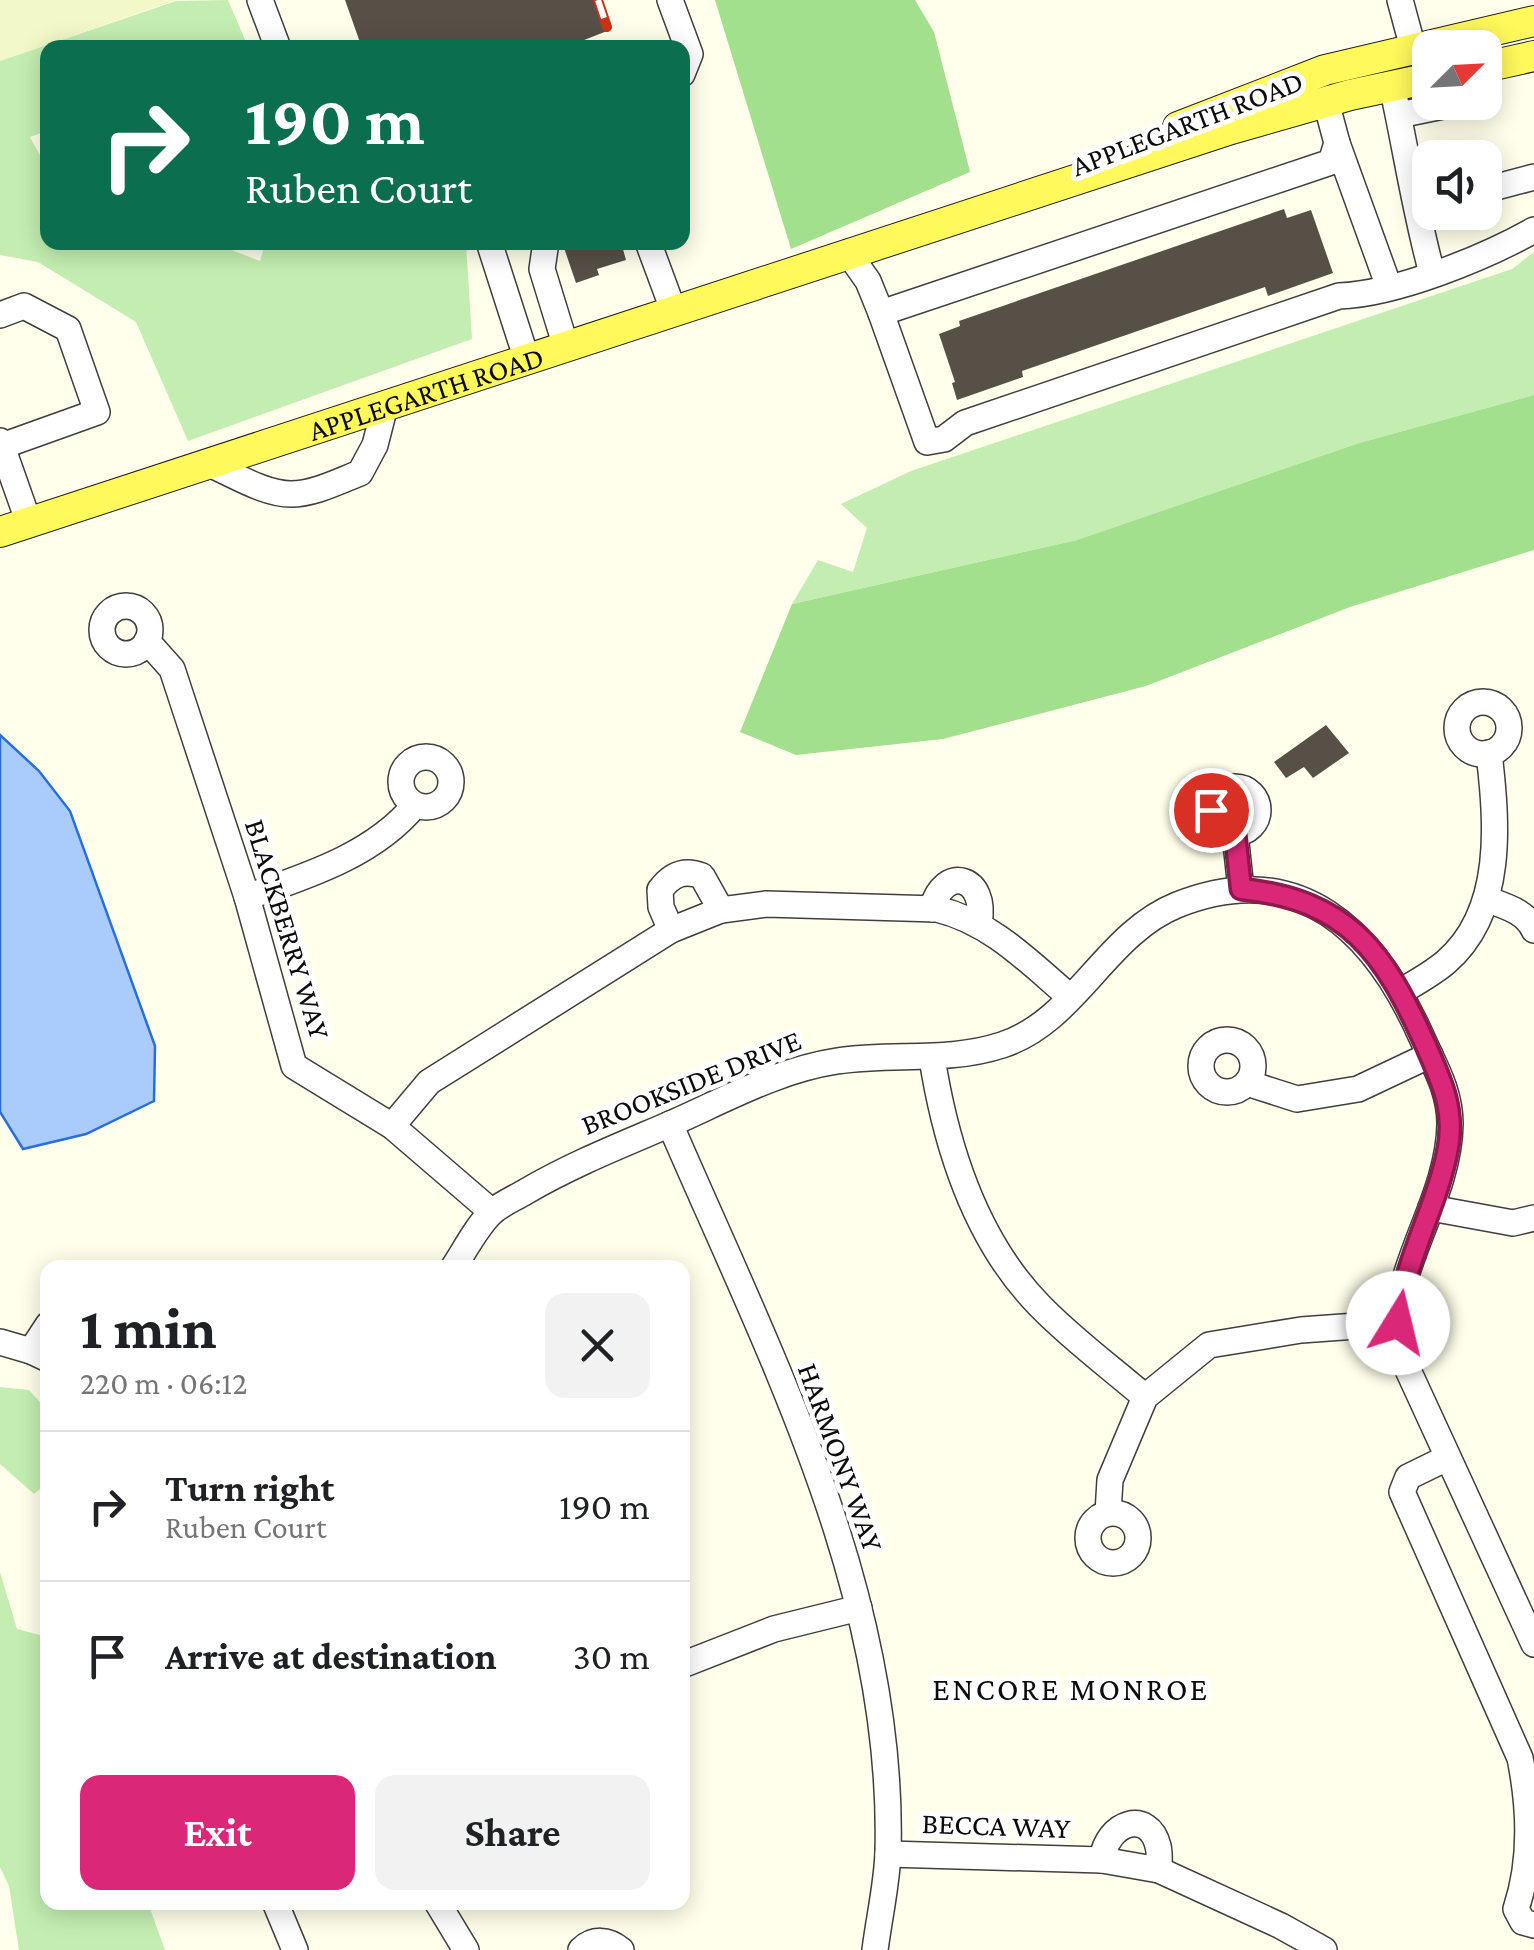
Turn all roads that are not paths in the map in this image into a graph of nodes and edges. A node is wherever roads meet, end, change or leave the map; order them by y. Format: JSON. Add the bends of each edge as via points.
{"nodes":[{"id":1,"x":260,"y":0,"type":"edge"},
{"id":2,"x":670,"y":0,"type":"edge"},
{"id":3,"x":1400,"y":0,"type":"edge"},
{"id":4,"x":1534,"y":21,"type":"edge"},
{"id":5,"x":1494,"y":30,"type":"edge"},
{"id":6,"x":275,"y":40,"type":"edge"},
{"id":7,"x":685,"y":40,"type":"edge"},
{"id":8,"x":1412,"y":44,"type":"edge"},
{"id":9,"x":1412,"y":48,"type":"edge"},
{"id":10,"x":1534,"y":56,"type":"edge"},
{"id":11,"x":1502,"y":63,"type":"edge"},
{"id":12,"x":1412,"y":90,"type":"edge"},
{"id":13,"x":1396,"y":101,"type":"junction"},
{"id":14,"x":1326,"y":102,"type":"junction"},
{"id":15,"x":1412,"y":102,"type":"edge"},
{"id":16,"x":1338,"y":143,"type":"junction"},
{"id":17,"x":1412,"y":159,"type":"edge"},
{"id":18,"x":1534,"y":177,"type":"edge"},
{"id":19,"x":1502,"y":185,"type":"edge"},
{"id":20,"x":1420,"y":230,"type":"edge"},
{"id":21,"x":1534,"y":230,"type":"edge"},
{"id":22,"x":492,"y":250,"type":"edge"},
{"id":23,"x":545,"y":250,"type":"edge"},
{"id":24,"x":651,"y":250,"type":"edge"},
{"id":25,"x":849,"y":254,"type":"junction"},
{"id":26,"x":1432,"y":273,"type":"junction"},
{"id":27,"x":1388,"y":287,"type":"junction"},
{"id":28,"x":674,"y":312,"type":"junction"},
{"id":29,"x":880,"y":313,"type":"junction"},
{"id":30,"x":0,"y":315,"type":"edge"},
{"id":31,"x":566,"y":347,"type":"junction"},
{"id":32,"x":527,"y":360,"type":"junction"},
{"id":33,"x":385,"y":406,"type":"junction"},
{"id":34,"x":1,"y":443,"type":"edge"},
{"id":35,"x":208,"y":464,"type":"junction"},
{"id":36,"x":29,"y":522,"type":"junction"},
{"id":37,"x":0,"y":532,"type":"edge"},
{"id":38,"x":147,"y":641,"type":"dead end"},
{"id":39,"x":1489,"y":753,"type":"dead end"},
{"id":40,"x":415,"y":804,"type":"dead end"},
{"id":41,"x":1235,"y":834,"type":"dead end"},
{"id":42,"x":1241,"y":889,"type":"junction"},
{"id":43,"x":247,"y":897,"type":"junction"},
{"id":44,"x":1486,"y":898,"type":"junction"},
{"id":45,"x":721,"y":910,"type":"junction"},
{"id":46,"x":671,"y":930,"type":"junction"},
{"id":47,"x":1534,"y":930,"type":"edge"},
{"id":48,"x":1400,"y":992,"type":"junction"},
{"id":49,"x":1070,"y":998,"type":"junction"},
{"id":50,"x":1430,"y":1055,"type":"junction"},
{"id":51,"x":932,"y":1058,"type":"junction"},
{"id":52,"x":1247,"y":1083,"type":"dead end"},
{"id":53,"x":670,"y":1124,"type":"junction"},
{"id":54,"x":392,"y":1126,"type":"junction"},
{"id":55,"x":1431,"y":1208,"type":"junction"},
{"id":56,"x":492,"y":1212,"type":"junction"},
{"id":57,"x":1534,"y":1218,"type":"edge"},
{"id":58,"x":459,"y":1260,"type":"edge"},
{"id":59,"x":1398,"y":1323,"type":"junction"},
{"id":60,"x":0,"y":1342,"type":"edge"},
{"id":61,"x":39,"y":1355,"type":"edge"},
{"id":62,"x":1144,"y":1397,"type":"junction"},
{"id":63,"x":1447,"y":1458,"type":"junction"},
{"id":64,"x":1108,"y":1514,"type":"dead end"},
{"id":65,"x":859,"y":1608,"type":"junction"},
{"id":66,"x":1534,"y":1644,"type":"edge"},
{"id":67,"x":690,"y":1662,"type":"edge"},
{"id":68,"x":888,"y":1854,"type":"junction"},
{"id":69,"x":1102,"y":1860,"type":"junction"},
{"id":70,"x":1159,"y":1870,"type":"junction"},
{"id":71,"x":278,"y":1910,"type":"edge"},
{"id":72,"x":440,"y":1910,"type":"edge"},
{"id":73,"x":1534,"y":1926,"type":"edge"},
{"id":74,"x":295,"y":1950,"type":"edge"},
{"id":75,"x":466,"y":1950,"type":"edge"},
{"id":76,"x":580,"y":1950,"type":"edge"},
{"id":77,"x":621,"y":1950,"type":"edge"},
{"id":78,"x":875,"y":1950,"type":"edge"},
{"id":79,"x":1324,"y":1950,"type":"edge"}],
"edges":[{"from":1,"to":6,"type":"street"},
{"from":2,"to":7,"type":"street"},
{"from":3,"to":8,"type":"street"},
{"from":4,"to":5,"type":"main road","name":"APPLEGARTH ROAD"},
{"from":9,"to":25,"type":"main road","name":"APPLEGARTH ROAD","via":[[1324,70]]},
{"from":10,"to":11,"type":"main road"},
{"from":12,"to":13,"type":"main road","name":"APPLEGARTH ROAD"},
{"from":13,"to":14,"type":"main road","name":"APPLEGARTH ROAD"},
{"from":13,"to":15,"type":"street"},
{"from":13,"to":17,"type":"street"},
{"from":14,"to":16,"type":"street"},
{"from":14,"to":25,"type":"main road","name":"APPLEGARTH ROAD"},
{"from":16,"to":27,"type":"street"},
{"from":16,"to":29,"type":"street","via":[[1331,162]]},
{"from":18,"to":19,"type":"street"},
{"from":20,"to":26,"type":"street"},
{"from":21,"to":26,"type":"street","via":[[1490,254]]},
{"from":22,"to":32,"type":"street"},
{"from":23,"to":31,"type":"street","via":[[542,269]]},
{"from":24,"to":28,"type":"street"},
{"from":25,"to":28,"type":"main road","name":"APPLEGARTH ROAD"},
{"from":25,"to":29,"type":"street"},
{"from":26,"to":27,"type":"street"},
{"from":27,"to":29,"type":"street","via":[[1339,296],[984,416],[935,442],[921,434]]},
{"from":28,"to":31,"type":"main road","name":"APPLEGARTH ROAD"},
{"from":30,"to":34,"type":"street","via":[[24,306],[68,329],[97,412]]},
{"from":31,"to":32,"type":"main road","name":"APPLEGARTH ROAD"},
{"from":32,"to":33,"type":"main road","name":"APPLEGARTH ROAD"},
{"from":33,"to":35,"type":"main road","name":"APPLEGARTH ROAD"},
{"from":33,"to":35,"type":"street","via":[[360,472],[318,488],[290,494]]},
{"from":34,"to":36,"type":"street"},
{"from":35,"to":36,"type":"main road","name":"APPLEGARTH ROAD"},
{"from":36,"to":37,"type":"main road","name":"APPLEGARTH ROAD"},
{"from":38,"to":43,"type":"street","name":"BLACKBERRY WAY","via":[[172,669]]},
{"from":39,"to":44,"type":"street","via":[[1494,852]]},
{"from":40,"to":43,"type":"street","via":[[399,824],[326,869]]},
{"from":41,"to":42,"type":"street"},
{"from":42,"to":48,"type":"street","name":"BROOKSIDE DRIVE","via":[[1289,896],[1326,912],[1370,947]]},
{"from":42,"to":49,"type":"street","name":"BROOKSIDE DRIVE","via":[[1178,904],[1148,919]]},
{"from":43,"to":54,"type":"street","name":"BLACKBERRY WAY","via":[[294,1066]]},
{"from":44,"to":47,"type":"street","via":[[1516,910]]},
{"from":44,"to":48,"type":"street","via":[[1450,959]]},
{"from":45,"to":46,"type":"street"},
{"from":45,"to":46,"type":"street","via":[[702,876],[680,873],[660,890]]},
{"from":45,"to":49,"type":"street","via":[[766,904],[963,915]]},
{"from":46,"to":54,"type":"street","via":[[429,1082]]},
{"from":48,"to":50,"type":"street","name":"BROOKSIDE DRIVE"},
{"from":49,"to":51,"type":"street","name":"BROOKSIDE DRIVE","via":[[1004,1044]]},
{"from":50,"to":52,"type":"street","via":[[1358,1089],[1297,1099]]},
{"from":50,"to":55,"type":"street","name":"BROOKSIDE DRIVE","via":[[1450,1120]]},
{"from":51,"to":53,"type":"street","name":"BROOKSIDE DRIVE","via":[[842,1060],[790,1071]]},
{"from":51,"to":62,"type":"street","via":[[951,1152],[1004,1258],[1039,1305]]},
{"from":53,"to":56,"type":"street","name":"BROOKSIDE DRIVE","via":[[568,1166]]},
{"from":53,"to":65,"type":"street","name":"HARMONY WAY","via":[[837,1524]]},
{"from":54,"to":56,"type":"street","name":"BLACKBERRY WAY"},
{"from":55,"to":57,"type":"street","via":[[1513,1224]]},
{"from":55,"to":59,"type":"street","name":"BROOKSIDE DRIVE","via":[[1405,1274]]},
{"from":56,"to":58,"type":"street","name":"BROOKSIDE DRIVE"},
{"from":59,"to":62,"type":"street","via":[[1209,1345]]},
{"from":59,"to":63,"type":"street","name":"BROOKSIDE DRIVE","via":[[1408,1370]]},
{"from":60,"to":61,"type":"street"},
{"from":62,"to":64,"type":"street","via":[[1110,1480]]},
{"from":63,"to":66,"type":"street","name":"BROOKSIDE DRIVE"},
{"from":63,"to":73,"type":"street","via":[[1408,1477],[1402,1492],[1520,1758],[1528,1844],[1516,1909]]},
{"from":65,"to":67,"type":"street","via":[[774,1629]]},
{"from":65,"to":68,"type":"street","name":"HARMONY WAY","via":[[882,1732]]},
{"from":68,"to":69,"type":"street","name":"BECCA WAY"},
{"from":68,"to":78,"type":"street","name":"HARMONY WAY"},
{"from":69,"to":70,"type":"street","name":"BECCA WAY"},
{"from":69,"to":70,"type":"street","name":"BECCA WAY","via":[[1104,1842],[1116,1829],[1142,1826],[1158,1846]]},
{"from":70,"to":79,"type":"street","name":"BECCA WAY"},
{"from":71,"to":74,"type":"street"},
{"from":72,"to":75,"type":"street"},
{"from":76,"to":77,"type":"street","via":[[604,1941]]}]}
